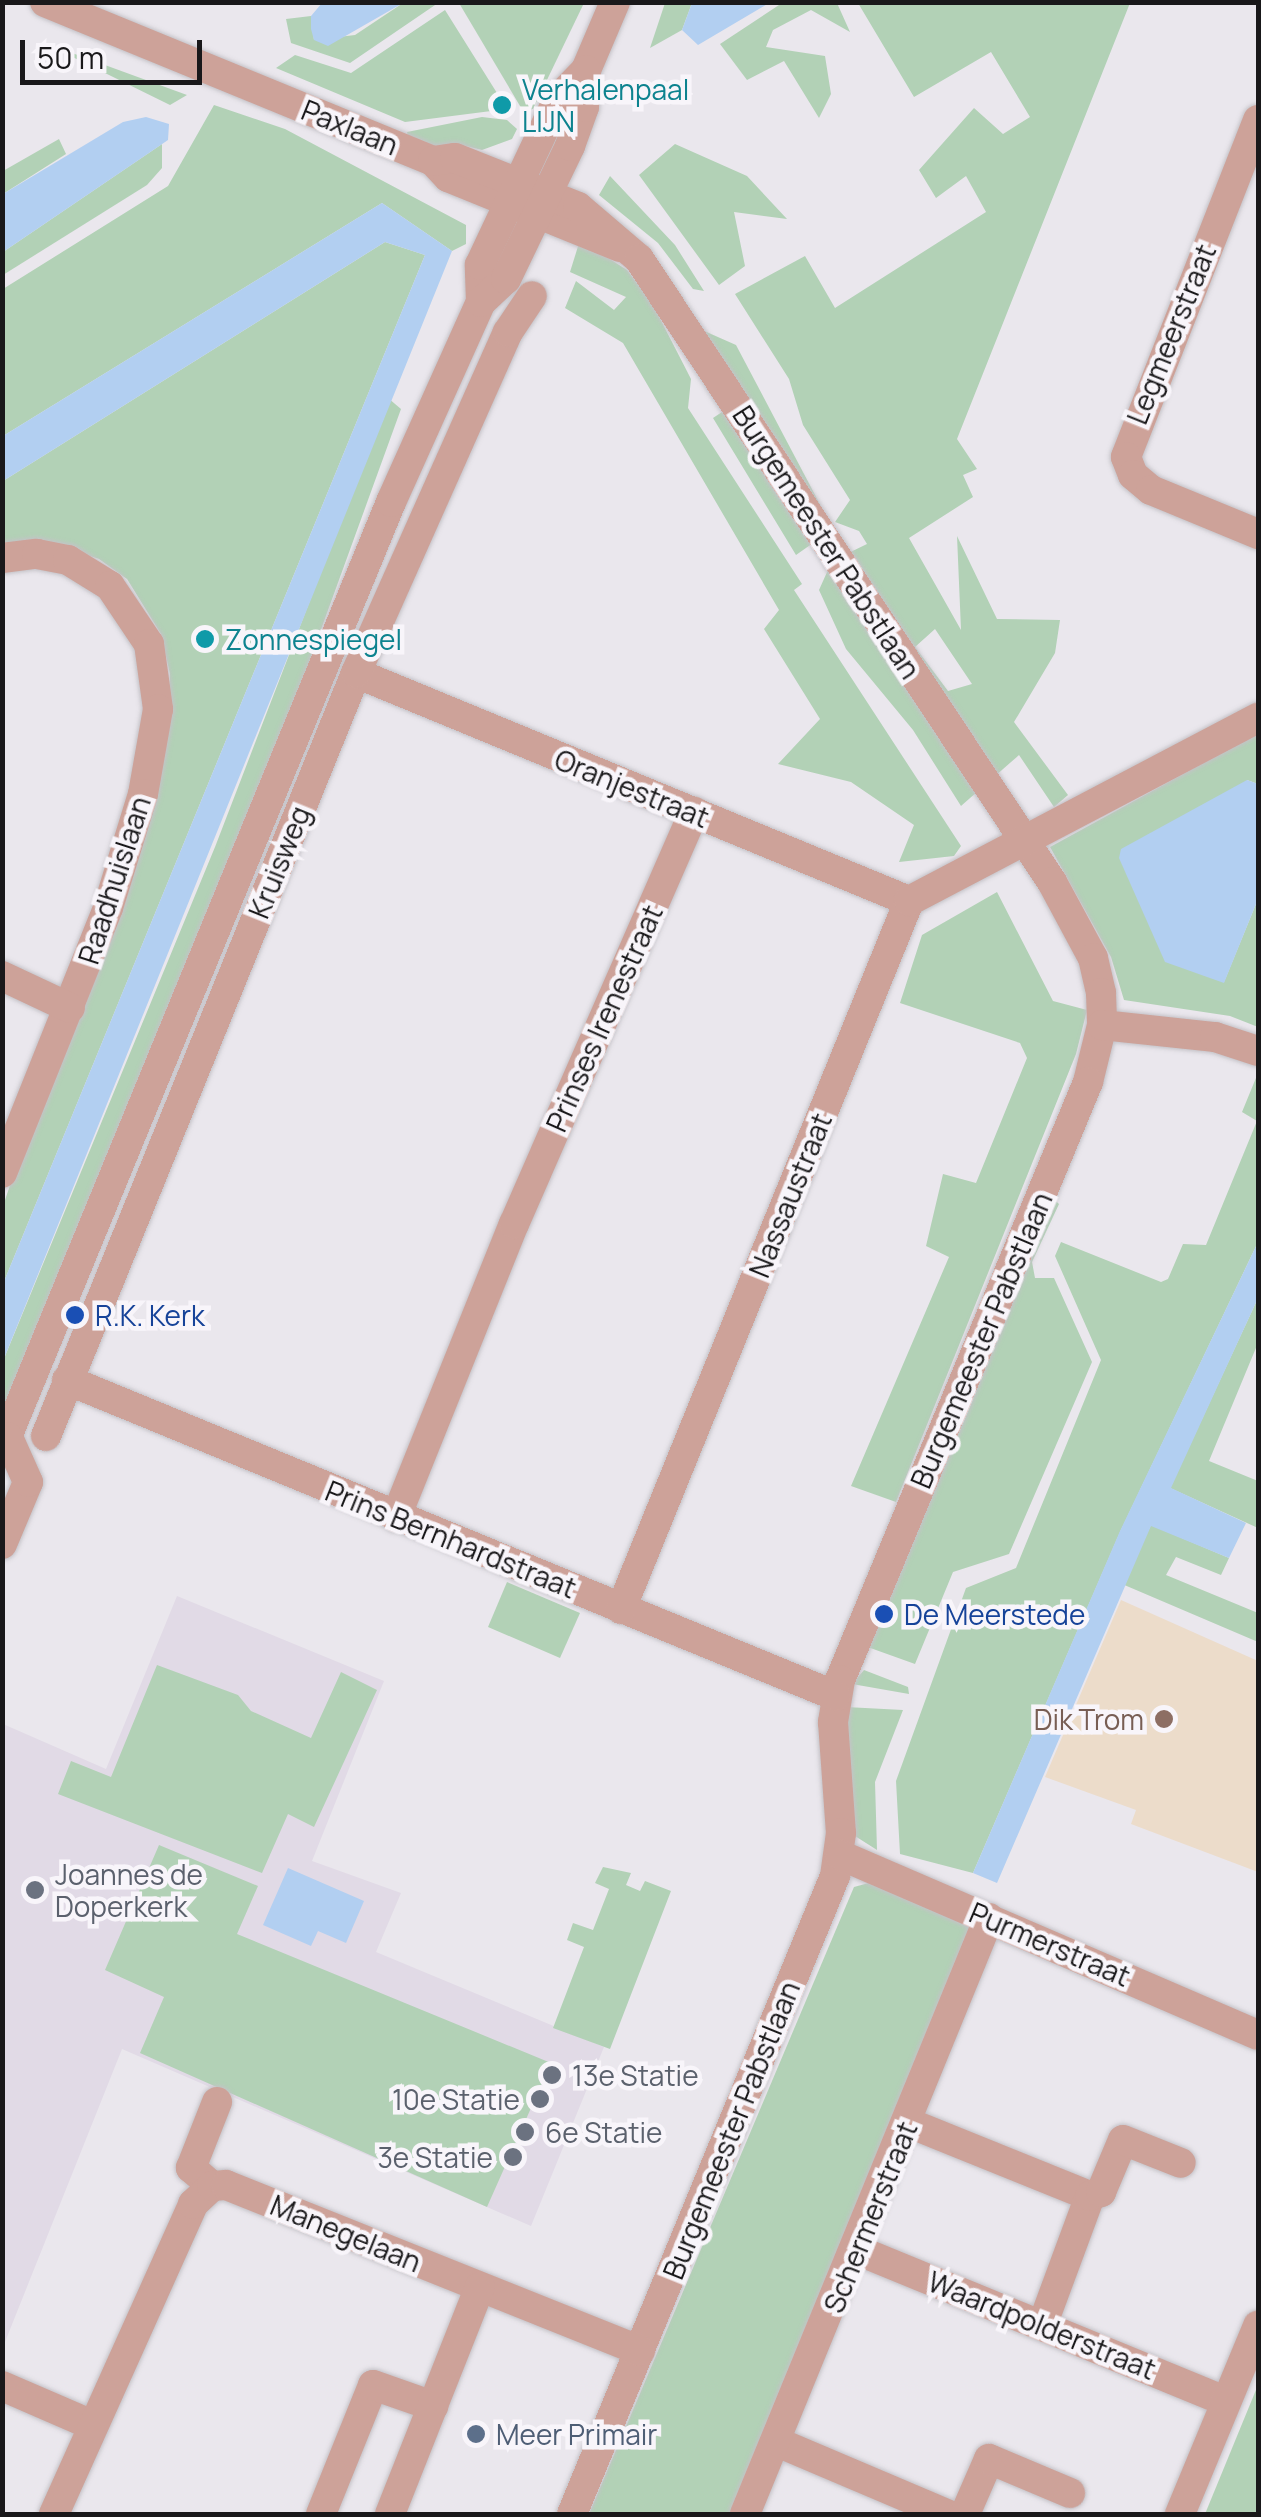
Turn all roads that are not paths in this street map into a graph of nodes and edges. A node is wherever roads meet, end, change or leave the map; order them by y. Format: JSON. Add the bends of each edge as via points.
{"nodes":[{"id":1,"x":615,"y":2,"type":"edge"},
{"id":2,"x":46,"y":3,"type":"edge"},
{"id":3,"x":586,"y":70,"type":"junction"},
{"id":4,"x":1258,"y":120,"type":"edge"},
{"id":5,"x":514,"y":193,"type":"junction"},
{"id":6,"x":542,"y":205,"type":"junction"},
{"id":7,"x":532,"y":296,"type":"dead end"},
{"id":8,"x":481,"y":302,"type":"junction"},
{"id":9,"x":1258,"y":534,"type":"edge"},
{"id":10,"x":2,"y":558,"type":"edge"},
{"id":11,"x":356,"y":673,"type":"junction"},
{"id":12,"x":1258,"y":718,"type":"edge"},
{"id":13,"x":694,"y":812,"type":"junction"},
{"id":14,"x":1023,"y":841,"type":"junction"},
{"id":15,"x":909,"y":901,"type":"junction"},
{"id":16,"x":2,"y":976,"type":"edge"},
{"id":17,"x":70,"y":1008,"type":"junction"},
{"id":18,"x":1102,"y":1025,"type":"junction"},
{"id":19,"x":1258,"y":1051,"type":"edge"},
{"id":20,"x":2,"y":1174,"type":"edge"},
{"id":21,"x":67,"y":1380,"type":"junction"},
{"id":22,"x":46,"y":1436,"type":"dead end"},
{"id":23,"x":5,"y":1443,"type":"edge"},
{"id":24,"x":396,"y":1517,"type":"junction"},
{"id":25,"x":2,"y":1544,"type":"edge"},
{"id":26,"x":621,"y":1609,"type":"junction"},
{"id":27,"x":836,"y":1696,"type":"junction"},
{"id":28,"x":840,"y":1855,"type":"junction"},
{"id":29,"x":988,"y":1918,"type":"junction"},
{"id":30,"x":1258,"y":2035,"type":"edge"},
{"id":31,"x":217,"y":2102,"type":"dead end"},
{"id":32,"x":908,"y":2123,"type":"junction"},
{"id":33,"x":1180,"y":2162,"type":"dead end"},
{"id":34,"x":212,"y":2186,"type":"junction"},
{"id":35,"x":1090,"y":2196,"type":"junction"},
{"id":36,"x":857,"y":2250,"type":"junction"},
{"id":37,"x":480,"y":2287,"type":"junction"},
{"id":38,"x":1043,"y":2323,"type":"junction"},
{"id":39,"x":1258,"y":2326,"type":"edge"},
{"id":40,"x":640,"y":2351,"type":"junction"},
{"id":41,"x":2,"y":2386,"type":"edge"},
{"id":42,"x":1225,"y":2401,"type":"junction"},
{"id":43,"x":433,"y":2406,"type":"junction"},
{"id":44,"x":90,"y":2424,"type":"junction"},
{"id":45,"x":777,"y":2442,"type":"junction"},
{"id":46,"x":1070,"y":2493,"type":"dead end"},
{"id":47,"x":54,"y":2514,"type":"edge"},
{"id":48,"x":321,"y":2514,"type":"edge"},
{"id":49,"x":390,"y":2514,"type":"edge"},
{"id":50,"x":572,"y":2514,"type":"edge"},
{"id":51,"x":745,"y":2514,"type":"edge"},
{"id":52,"x":947,"y":2514,"type":"edge"},
{"id":53,"x":965,"y":2514,"type":"edge"},
{"id":54,"x":1180,"y":2514,"type":"edge"}],
"edges":[{"from":1,"to":3,"type":"street","name":"Kruisweg"},
{"from":2,"to":5,"type":"street","name":"Paxlaan","via":[[433,161],[455,158]]},
{"from":3,"to":5,"type":"street","name":"Kruisweg","via":[[558,99]]},
{"from":3,"to":6,"type":"street","name":"Kruisweg","via":[[584,107]]},
{"from":4,"to":9,"type":"street","name":"Legmeerstraat","via":[[1126,458],[1151,490]]},
{"from":5,"to":6,"type":"street","name":"Paxlaan"},
{"from":5,"to":8,"type":"street","name":"Kruisweg","via":[[480,265]]},
{"from":6,"to":8,"type":"street","name":"Kruisweg","via":[[506,278]]},
{"from":6,"to":14,"type":"street","name":"Burgemeester Pabstlaan","via":[[639,259]]},
{"from":7,"to":11,"type":"street","name":"Kruisweg","via":[[508,332]]},
{"from":8,"to":23,"type":"street","name":"Kruisweg","via":[[391,502]]},
{"from":10,"to":17,"type":"street","name":"Raadhuislaan","via":[[37,554],[68,560],[110,586],[149,644],[158,709],[130,841]]},
{"from":11,"to":13,"type":"street","name":"Oranjestraat"},
{"from":11,"to":21,"type":"street","name":"Kruisweg"},
{"from":12,"to":14,"type":"street"},
{"from":13,"to":15,"type":"street","name":"Oranjestraat"},
{"from":13,"to":24,"type":"street","name":"Prinses Irenestraat","via":[[514,1224]]},
{"from":14,"to":15,"type":"street"},
{"from":14,"to":18,"type":"street","name":"Burgemeester Pabstlaan","via":[[1093,958]]},
{"from":15,"to":26,"type":"street","name":"Nassaustraat"},
{"from":16,"to":17,"type":"street"},
{"from":17,"to":20,"type":"street","name":"Raadhuislaan"},
{"from":18,"to":19,"type":"street","via":[[1215,1037]]},
{"from":18,"to":27,"type":"street","name":"Burgemeester Pabstlaan","via":[[1080,1100]]},
{"from":21,"to":22,"type":"street","name":"Kruisweg"},
{"from":21,"to":24,"type":"street","name":"Prins Bernhardstraat"},
{"from":23,"to":25,"type":"street","name":"Kruisweg","via":[[28,1482]]},
{"from":24,"to":26,"type":"street","name":"Prins Bernhardstraat"},
{"from":26,"to":27,"type":"street","name":"Prins Bernhardstraat"},
{"from":27,"to":28,"type":"street","name":"Burgemeester Pabstlaan"},
{"from":28,"to":29,"type":"street","name":"Purmerstraat"},
{"from":28,"to":40,"type":"street","name":"Burgemeester Pabstlaan"},
{"from":29,"to":30,"type":"street","name":"Purmerstraat"},
{"from":29,"to":32,"type":"street","name":"Schermerstraat"},
{"from":31,"to":34,"type":"street","via":[[190,2168]]},
{"from":32,"to":35,"type":"street"},
{"from":32,"to":36,"type":"street","name":"Schermerstraat"},
{"from":33,"to":35,"type":"street","via":[[1123,2140],[1101,2192]]},
{"from":34,"to":37,"type":"street","name":"Manegelaan","via":[[226,2184]]},
{"from":34,"to":44,"type":"street","via":[[193,2204],[108,2402]]},
{"from":35,"to":38,"type":"street"},
{"from":36,"to":38,"type":"street","name":"Waardpolderstraat"},
{"from":36,"to":45,"type":"street","name":"Schermerstraat"},
{"from":37,"to":40,"type":"street","name":"Manegelaan"},
{"from":37,"to":43,"type":"street"},
{"from":38,"to":42,"type":"street","name":"Waardpolderstraat"},
{"from":39,"to":42,"type":"street"},
{"from":40,"to":50,"type":"street","name":"Burgemeester Pabstlaan"},
{"from":41,"to":44,"type":"street"},
{"from":42,"to":54,"type":"street"},
{"from":43,"to":48,"type":"street","via":[[374,2385]]},
{"from":43,"to":49,"type":"street"},
{"from":44,"to":47,"type":"street"},
{"from":45,"to":51,"type":"street","name":"Schermerstraat"},
{"from":45,"to":52,"type":"street"},
{"from":46,"to":53,"type":"street","via":[[989,2460]]}]}
